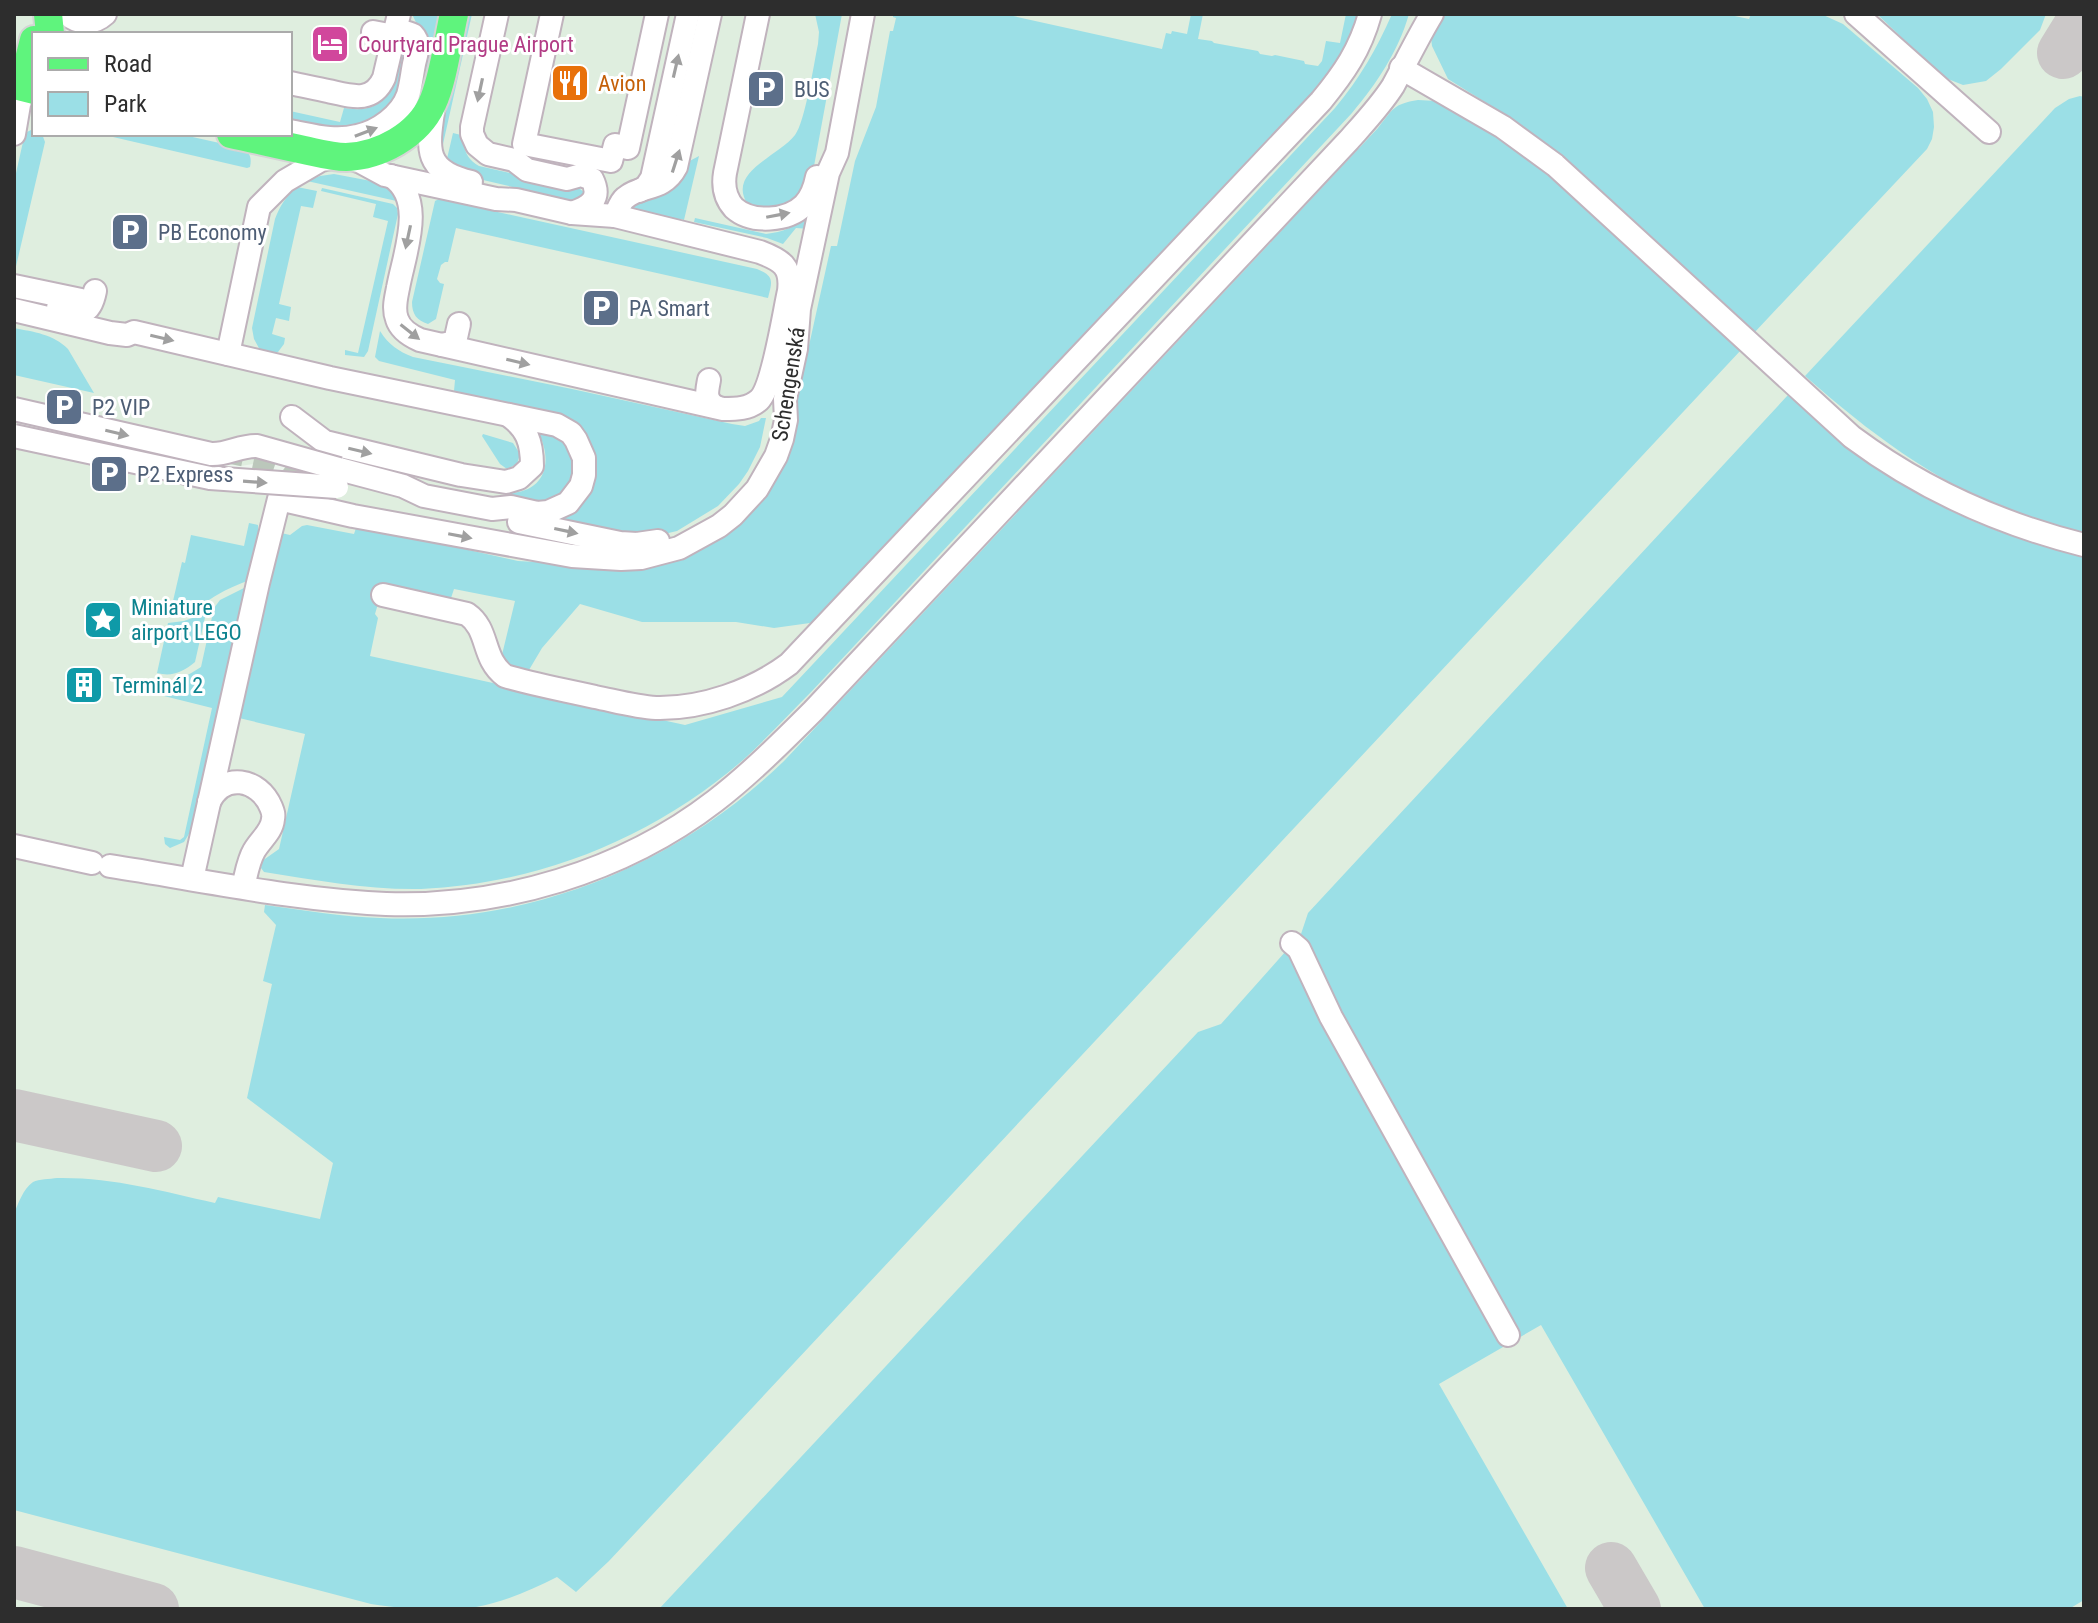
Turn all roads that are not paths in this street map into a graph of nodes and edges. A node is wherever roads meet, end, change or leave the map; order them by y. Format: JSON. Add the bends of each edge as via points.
{"nodes":[{"id":1,"x":65,"y":14,"type":"edge"},
{"id":2,"x":105,"y":14,"type":"edge"},
{"id":3,"x":454,"y":14,"type":"edge"},
{"id":4,"x":497,"y":14,"type":"edge"},
{"id":5,"x":552,"y":14,"type":"edge"},
{"id":6,"x":657,"y":14,"type":"edge"},
{"id":7,"x":688,"y":14,"type":"edge"},
{"id":8,"x":710,"y":14,"type":"edge"},
{"id":9,"x":745,"y":14,"type":"edge"},
{"id":10,"x":758,"y":14,"type":"edge"},
{"id":11,"x":863,"y":14,"type":"edge"},
{"id":12,"x":1370,"y":14,"type":"edge"},
{"id":13,"x":1417,"y":14,"type":"edge"},
{"id":14,"x":1432,"y":14,"type":"edge"},
{"id":15,"x":1856,"y":14,"type":"edge"},
{"id":16,"x":390,"y":28,"type":"edge"},
{"id":17,"x":77,"y":32,"type":"edge"},
{"id":18,"x":1413,"y":45,"type":"junction"},
{"id":19,"x":32,"y":59,"type":"edge"},
{"id":20,"x":1401,"y":68,"type":"junction"},
{"id":21,"x":292,"y":83,"type":"edge"},
{"id":22,"x":850,"y":83,"type":"junction"},
{"id":23,"x":28,"y":88,"type":"edge"},
{"id":24,"x":434,"y":99,"type":"junction"},
{"id":25,"x":292,"y":131,"type":"edge"},
{"id":26,"x":1989,"y":132,"type":"dead end"},
{"id":27,"x":14,"y":134,"type":"edge"},
{"id":28,"x":240,"y":136,"type":"edge"},
{"id":29,"x":347,"y":157,"type":"junction"},
{"id":30,"x":391,"y":176,"type":"junction"},
{"id":31,"x":275,"y":189,"type":"junction"},
{"id":32,"x":638,"y":192,"type":"junction"},
{"id":33,"x":516,"y":200,"type":"junction"},
{"id":34,"x":572,"y":213,"type":"junction"},
{"id":35,"x":741,"y":213,"type":"junction"},
{"id":36,"x":615,"y":216,"type":"junction"},
{"id":37,"x":14,"y":286,"type":"edge"},
{"id":38,"x":14,"y":298,"type":"edge"},
{"id":39,"x":14,"y":310,"type":"edge"},
{"id":40,"x":459,"y":324,"type":"dead end"},
{"id":41,"x":442,"y":345,"type":"junction"},
{"id":42,"x":228,"y":354,"type":"junction"},
{"id":43,"x":709,"y":380,"type":"dead end"},
{"id":44,"x":785,"y":399,"type":"junction"},
{"id":45,"x":716,"y":407,"type":"junction"},
{"id":46,"x":14,"y":409,"type":"edge"},
{"id":47,"x":507,"y":414,"type":"junction"},
{"id":48,"x":292,"y":417,"type":"dead end"},
{"id":49,"x":14,"y":436,"type":"edge"},
{"id":50,"x":185,"y":448,"type":"junction"},
{"id":51,"x":179,"y":471,"type":"junction"},
{"id":52,"x":324,"y":496,"type":"tunnel mouth"},
{"id":53,"x":424,"y":496,"type":"junction"},
{"id":54,"x":492,"y":509,"type":"junction"},
{"id":55,"x":384,"y":521,"type":"junction"},
{"id":56,"x":2084,"y":545,"type":"edge"},
{"id":57,"x":383,"y":595,"type":"dead end"},
{"id":58,"x":209,"y":802,"type":"junction"},
{"id":59,"x":14,"y":846,"type":"edge"},
{"id":60,"x":192,"y":879,"type":"junction"},
{"id":61,"x":243,"y":887,"type":"junction"},
{"id":62,"x":1292,"y":943,"type":"dead end"},
{"id":63,"x":1508,"y":1335,"type":"dead end"}],
"edges":[{"from":1,"to":2,"type":"street","via":[[85,22]]},
{"from":1,"to":17,"type":"street"},
{"from":3,"to":24,"type":"main road"},
{"from":4,"to":34,"type":"street","one_way":true,"via":[[472,134],[485,153],[514,160],[527,170],[567,179],[588,176],[594,182],[593,202]]},
{"from":5,"to":6,"type":"street","via":[[524,144],[611,161],[615,145],[628,148]]},
{"from":32,"to":7,"type":"street","one_way":true,"via":[[652,178]]},
{"from":32,"to":8,"type":"street","one_way":true,"via":[[668,178],[676,167]]},
{"from":9,"to":35,"type":"street","via":[[711,167],[719,202]]},
{"from":10,"to":35,"type":"street","via":[[724,180],[728,198]]},
{"from":11,"to":22,"type":"street","name":"Schengenská"},
{"from":12,"to":57,"type":"street","via":[[1354,57],[1321,101],[771,678],[702,702],[636,706],[505,676],[491,661],[475,619]]},
{"from":13,"to":18,"type":"street"},
{"from":14,"to":18,"type":"street"},
{"from":15,"to":26,"type":"street"},
{"from":16,"to":21,"type":"street","via":[[384,78],[371,93],[355,97]]},
{"from":25,"to":16,"type":"street","one_way":true,"via":[[354,137],[385,123],[403,105],[418,48],[413,36]]},
{"from":18,"to":20,"type":"street"},
{"from":19,"to":23,"type":"main road"},
{"from":20,"to":56,"type":"street","via":[[1503,127],[1555,165],[1872,451],[1938,492],[2023,528]]},
{"from":20,"to":61,"type":"street","via":[[1349,140],[813,711],[714,802],[604,864],[496,896],[386,904]]},
{"from":35,"to":22,"type":"street","one_way":true,"via":[[778,218],[806,204],[814,190],[829,115]]},
{"from":22,"to":44,"type":"street","name":"Schengenská","via":[[802,294]]},
{"from":23,"to":27,"type":"street"},
{"from":24,"to":29,"type":"main road","via":[[424,118],[401,139]]},
{"from":24,"to":33,"type":"street","via":[[430,143],[436,165],[456,178],[498,187]]},
{"from":28,"to":29,"type":"main road"},
{"from":29,"to":30,"type":"street"},
{"from":29,"to":31,"type":"street","via":[[312,164]]},
{"from":30,"to":33,"type":"street"},
{"from":30,"to":41,"type":"street","one_way":true,"via":[[405,191],[411,213],[396,319],[413,337]]},
{"from":31,"to":42,"type":"street"},
{"from":31,"to":42,"type":"street","via":[[259,207]]},
{"from":32,"to":36,"type":"street","via":[[625,198]]},
{"from":33,"to":34,"type":"street"},
{"from":34,"to":36,"type":"street"},
{"from":36,"to":45,"type":"street","via":[[760,252],[787,270],[791,281],[766,390],[749,406]]},
{"from":37,"to":38,"type":"street","via":[[81,300],[95,291],[91,306],[80,312]]},
{"from":39,"to":42,"type":"street","one_way":true},
{"from":40,"to":41,"type":"street","via":[[455,342]]},
{"from":41,"to":45,"type":"street","one_way":true},
{"from":42,"to":47,"type":"street"},
{"from":43,"to":45,"type":"street","via":[[706,393]]},
{"from":54,"to":44,"type":"street","one_way":true,"via":[[509,520],[620,543],[649,543],[677,535],[716,514],[750,478]]},
{"from":55,"to":44,"type":"street","name":"Schengenská","one_way":true,"via":[[572,556],[621,559],[661,554],[719,526],[752,495],[776,456],[786,420]]},
{"from":46,"to":50,"type":"street","one_way":true,"bridge":true},
{"from":48,"to":47,"type":"street","one_way":true,"via":[[325,442],[506,482],[529,471],[532,461],[525,429]]},
{"from":47,"to":54,"type":"street","via":[[571,433],[584,458],[584,475],[574,496],[559,508],[537,513]]},
{"from":49,"to":51,"type":"street","bridge":true},
{"from":50,"to":51,"type":"street"},
{"from":50,"to":53,"type":"street","bridge":true,"via":[[216,454],[257,446]]},
{"from":51,"to":53,"type":"street","one_way":true,"bridge":true,"via":[[401,498]]},
{"from":52,"to":55,"type":"street"},
{"from":53,"to":54,"type":"street"},
{"from":55,"to":58,"type":"street","name":"Schengenská","via":[[279,499]]},
{"from":58,"to":60,"type":"street"},
{"from":58,"to":61,"type":"street","via":[[218,789],[234,782],[257,787],[274,814],[253,853]]},
{"from":59,"to":60,"type":"street"},
{"from":60,"to":61,"type":"street"},
{"from":62,"to":63,"type":"street"}]}
